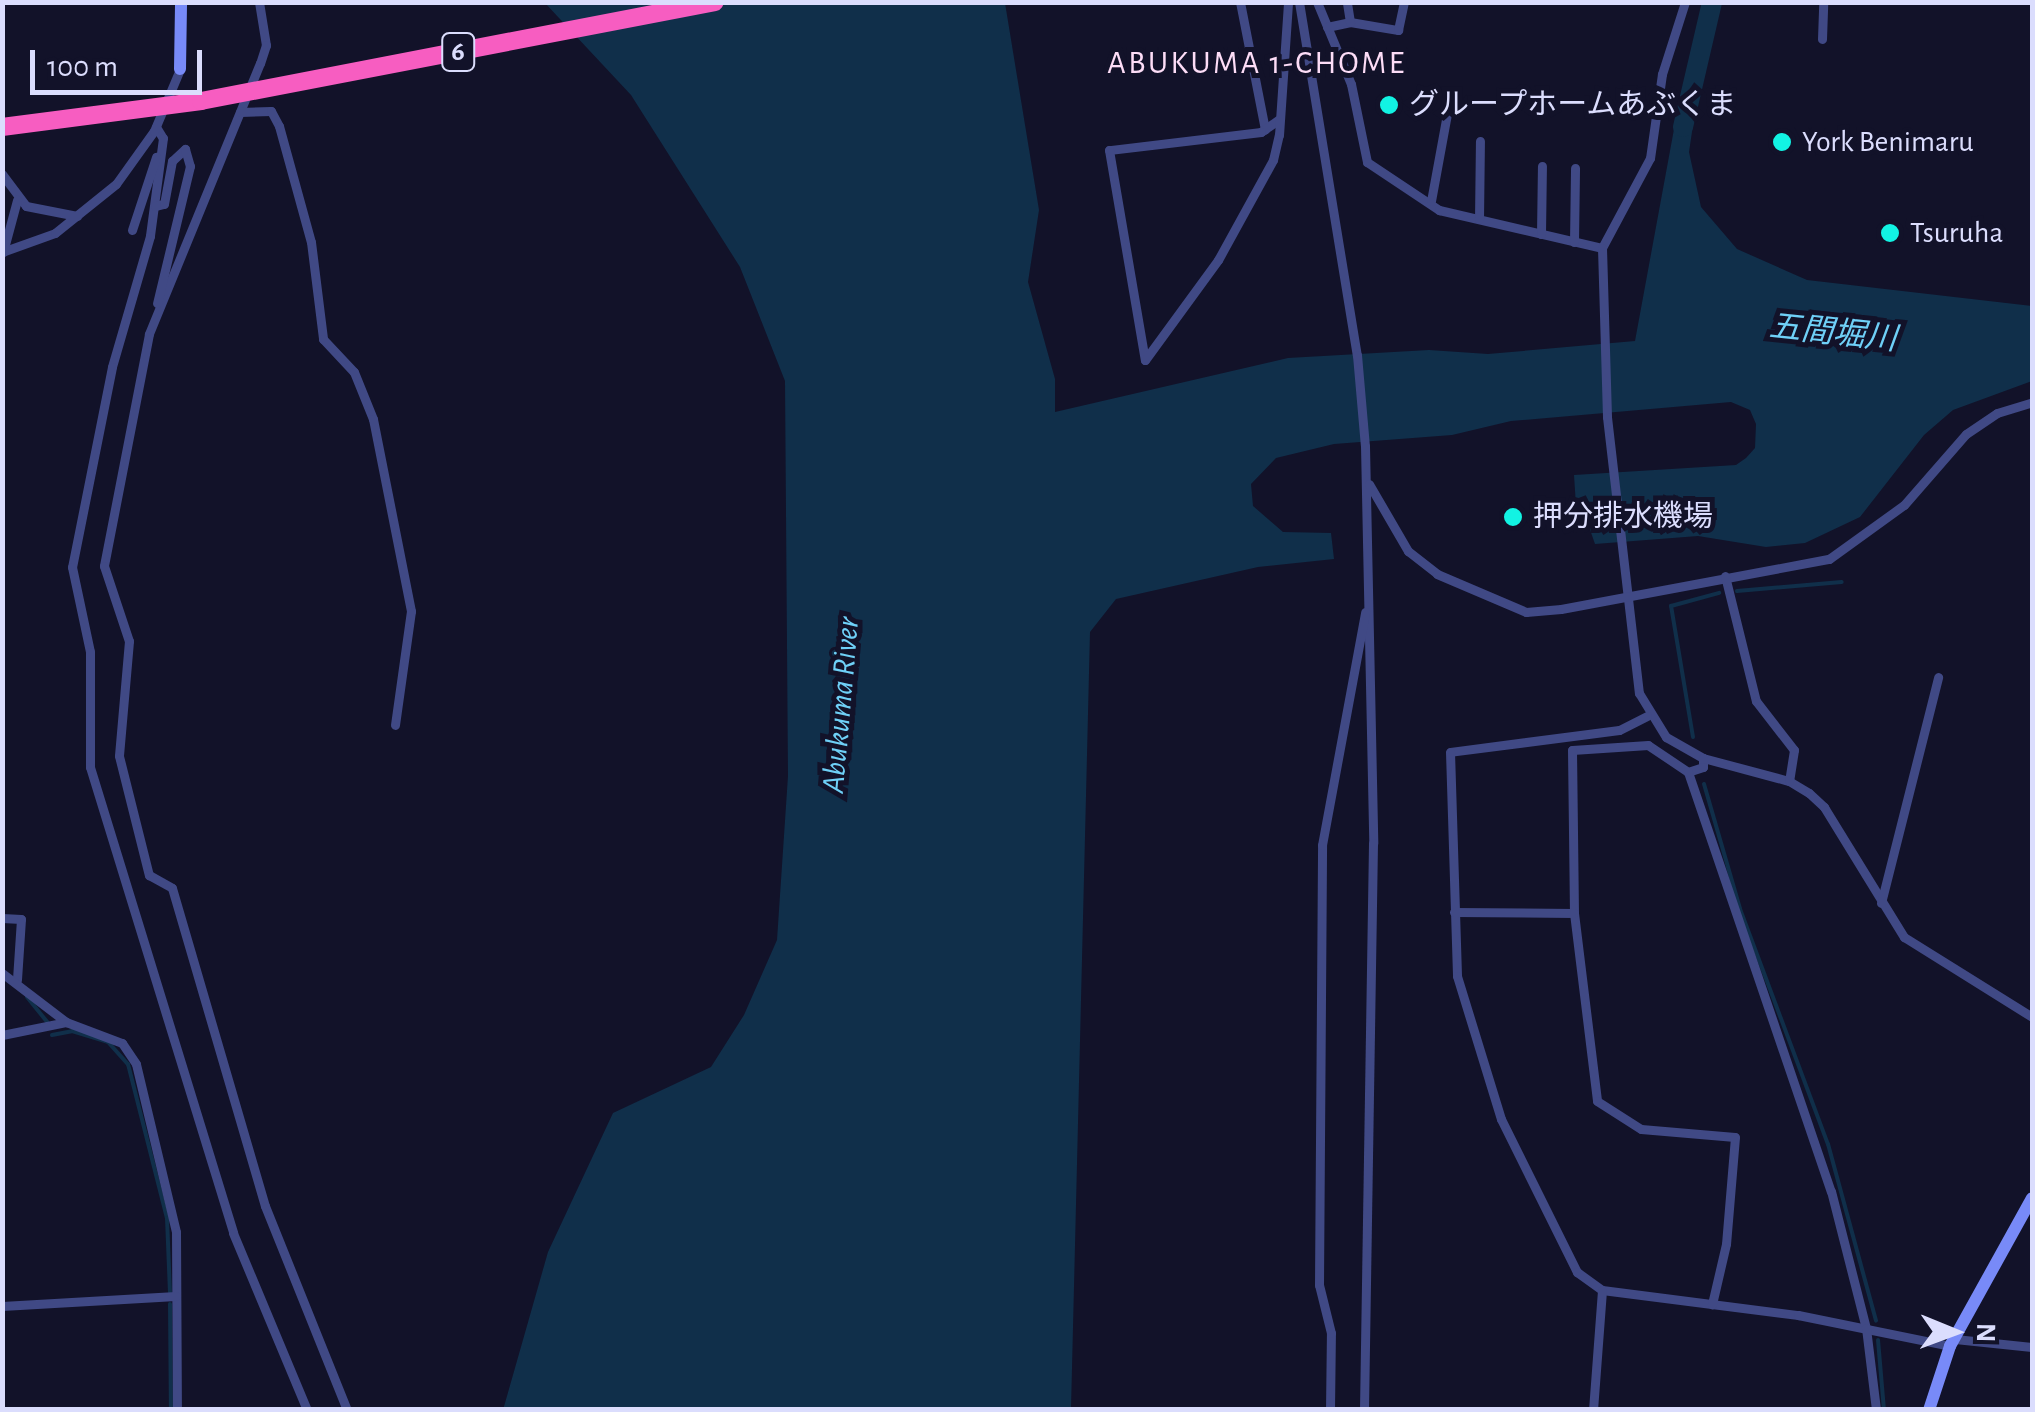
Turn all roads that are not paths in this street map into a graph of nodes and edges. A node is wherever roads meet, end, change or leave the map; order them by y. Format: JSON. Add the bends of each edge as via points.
{"nodes":[{"id":1,"x":181,"y":2,"type":"edge"},
{"id":2,"x":258,"y":2,"type":"edge"},
{"id":3,"x":716,"y":2,"type":"edge"},
{"id":4,"x":1240,"y":2,"type":"edge"},
{"id":5,"x":1288,"y":2,"type":"edge"},
{"id":6,"x":1299,"y":2,"type":"edge"},
{"id":7,"x":1316,"y":2,"type":"edge"},
{"id":8,"x":1347,"y":2,"type":"edge"},
{"id":9,"x":1404,"y":2,"type":"edge"},
{"id":10,"x":1685,"y":2,"type":"edge"},
{"id":11,"x":1822,"y":2,"type":"edge"},
{"id":12,"x":1350,"y":22,"type":"junction"},
{"id":13,"x":1327,"y":27,"type":"junction"},
{"id":14,"x":1822,"y":39,"type":"dead end"},
{"id":15,"x":180,"y":69,"type":"joint"},
{"id":16,"x":163,"y":107,"type":"junction"},
{"id":17,"x":240,"y":112,"type":"junction"},
{"id":18,"x":1447,"y":114,"type":"dead end"},
{"id":19,"x":1278,"y":120,"type":"junction"},
{"id":20,"x":2,"y":127,"type":"edge"},
{"id":21,"x":156,"y":127,"type":"junction"},
{"id":22,"x":1265,"y":130,"type":"junction"},
{"id":23,"x":1480,"y":141,"type":"dead end"},
{"id":24,"x":162,"y":145,"type":"junction"},
{"id":25,"x":1542,"y":166,"type":"dead end"},
{"id":26,"x":1575,"y":168,"type":"dead end"},
{"id":27,"x":2,"y":174,"type":"edge"},
{"id":28,"x":17,"y":200,"type":"junction"},
{"id":29,"x":1431,"y":201,"type":"junction"},
{"id":30,"x":155,"y":206,"type":"junction"},
{"id":31,"x":80,"y":216,"type":"junction"},
{"id":32,"x":1479,"y":219,"type":"junction"},
{"id":33,"x":132,"y":230,"type":"dead end"},
{"id":34,"x":1542,"y":234,"type":"junction"},
{"id":35,"x":1574,"y":242,"type":"junction"},
{"id":36,"x":1602,"y":248,"type":"junction"},
{"id":37,"x":3,"y":252,"type":"edge"},
{"id":38,"x":156,"y":311,"type":"junction"},
{"id":39,"x":2032,"y":402,"type":"edge"},
{"id":40,"x":1366,"y":478,"type":"junction"},
{"id":41,"x":1725,"y":576,"type":"junction"},
{"id":42,"x":1370,"y":584,"type":"junction"},
{"id":43,"x":1624,"y":594,"type":"junction"},
{"id":44,"x":1938,"y":677,"type":"dead end"},
{"id":45,"x":1648,"y":716,"type":"junction"},
{"id":46,"x":395,"y":725,"type":"dead end"},
{"id":47,"x":1703,"y":758,"type":"junction"},
{"id":48,"x":1688,"y":772,"type":"junction"},
{"id":49,"x":1789,"y":781,"type":"junction"},
{"id":50,"x":1881,"y":903,"type":"junction"},
{"id":51,"x":1454,"y":912,"type":"junction"},
{"id":52,"x":1574,"y":913,"type":"junction"},
{"id":53,"x":2,"y":918,"type":"edge"},
{"id":54,"x":2,"y":972,"type":"edge"},
{"id":55,"x":17,"y":980,"type":"junction"},
{"id":56,"x":2032,"y":1018,"type":"edge"},
{"id":57,"x":66,"y":1022,"type":"junction"},
{"id":58,"x":2,"y":1035,"type":"edge"},
{"id":59,"x":2032,"y":1198,"type":"edge"},
{"id":60,"x":1602,"y":1290,"type":"junction"},
{"id":61,"x":176,"y":1296,"type":"junction"},
{"id":62,"x":1712,"y":1304,"type":"junction"},
{"id":63,"x":2,"y":1306,"type":"edge"},
{"id":64,"x":1866,"y":1328,"type":"junction"},
{"id":65,"x":1952,"y":1342,"type":"junction"},
{"id":66,"x":2032,"y":1347,"type":"edge"},
{"id":67,"x":177,"y":1410,"type":"edge"},
{"id":68,"x":307,"y":1410,"type":"edge"},
{"id":69,"x":347,"y":1410,"type":"edge"},
{"id":70,"x":1330,"y":1410,"type":"edge"},
{"id":71,"x":1364,"y":1410,"type":"edge"},
{"id":72,"x":1593,"y":1410,"type":"edge"},
{"id":73,"x":1876,"y":1410,"type":"edge"},
{"id":74,"x":1929,"y":1410,"type":"edge"}],
"edges":[{"from":1,"to":15,"type":"street"},
{"from":2,"to":17,"type":"street","via":[[266,45]]},
{"from":3,"to":16,"type":"highway","number":"6","bridge":true},
{"from":4,"to":22,"type":"street"},
{"from":5,"to":19,"type":"street"},
{"from":6,"to":40,"type":"street","via":[[1358,355]]},
{"from":7,"to":13,"type":"street"},
{"from":8,"to":12,"type":"street"},
{"from":9,"to":12,"type":"street","via":[[1398,30]]},
{"from":10,"to":36,"type":"street","via":[[1662,74],[1650,158]]},
{"from":11,"to":14,"type":"street"},
{"from":12,"to":13,"type":"street"},
{"from":13,"to":29,"type":"street","via":[[1351,84],[1367,162]]},
{"from":15,"to":16,"type":"street"},
{"from":16,"to":20,"type":"highway","number":"6"},
{"from":16,"to":21,"type":"street"},
{"from":17,"to":38,"type":"street"},
{"from":17,"to":46,"type":"street","via":[[271,110],[280,126],[311,242],[324,338],[354,372],[373,419],[412,611]]},
{"from":18,"to":29,"type":"street"},
{"from":19,"to":22,"type":"street"},
{"from":19,"to":22,"type":"street","via":[[1273,160],[1218,260],[1144,360],[1109,150]]},
{"from":21,"to":24,"type":"street"},
{"from":21,"to":31,"type":"street","via":[[128,171]]},
{"from":23,"to":32,"type":"street"},
{"from":24,"to":30,"type":"street"},
{"from":24,"to":33,"type":"street"},
{"from":25,"to":34,"type":"street"},
{"from":26,"to":35,"type":"street"},
{"from":27,"to":28,"type":"street"},
{"from":28,"to":31,"type":"street","via":[[53,216]]},
{"from":28,"to":37,"type":"street"},
{"from":29,"to":32,"type":"street","via":[[1439,210]]},
{"from":30,"to":38,"type":"street","via":[[164,204],[172,161],[184,149],[190,166]]},
{"from":30,"to":68,"type":"street","via":[[112,367],[72,567],[90,652],[90,767],[234,1233]]},
{"from":31,"to":37,"type":"street"},
{"from":32,"to":34,"type":"street"},
{"from":34,"to":35,"type":"street"},
{"from":35,"to":36,"type":"street"},
{"from":36,"to":43,"type":"street","via":[[1600,331]]},
{"from":38,"to":69,"type":"street","via":[[104,557],[131,664],[122,781],[152,881],[172,888],[265,1206]]},
{"from":39,"to":41,"type":"street","via":[[1997,413],[1966,434],[1904,505],[1829,559]]},
{"from":40,"to":42,"type":"street"},
{"from":40,"to":43,"type":"street","via":[[1408,552],[1476,594],[1526,612]]},
{"from":41,"to":43,"type":"street"},
{"from":41,"to":49,"type":"street","via":[[1756,700],[1794,750]]},
{"from":42,"to":70,"type":"street","via":[[1322,845],[1319,1285],[1331,1333]]},
{"from":42,"to":71,"type":"street","via":[[1372,1110]]},
{"from":43,"to":45,"type":"street","via":[[1633,668]]},
{"from":44,"to":50,"type":"street"},
{"from":45,"to":47,"type":"street","via":[[1666,737]]},
{"from":45,"to":51,"type":"street","via":[[1619,730],[1450,752]]},
{"from":47,"to":48,"type":"street","via":[[1703,767]]},
{"from":47,"to":49,"type":"street"},
{"from":48,"to":52,"type":"street","via":[[1648,744],[1572,750]]},
{"from":48,"to":64,"type":"street","via":[[1831,1191]]},
{"from":49,"to":50,"type":"street","via":[[1824,806]]},
{"from":50,"to":56,"type":"street","via":[[1904,937]]},
{"from":51,"to":52,"type":"street"},
{"from":51,"to":60,"type":"street","via":[[1457,976],[1492,1100],[1577,1272]]},
{"from":52,"to":62,"type":"street","via":[[1597,1101],[1642,1129],[1735,1136],[1726,1244]]},
{"from":53,"to":55,"type":"street","via":[[21,918]]},
{"from":54,"to":55,"type":"street"},
{"from":55,"to":57,"type":"street"},
{"from":57,"to":58,"type":"street"},
{"from":57,"to":61,"type":"street","via":[[122,1042],[136,1064],[176,1232]]},
{"from":59,"to":65,"type":"street"},
{"from":60,"to":62,"type":"street"},
{"from":60,"to":72,"type":"street"},
{"from":61,"to":63,"type":"street"},
{"from":61,"to":67,"type":"street"},
{"from":62,"to":64,"type":"street"},
{"from":64,"to":65,"type":"street"},
{"from":64,"to":73,"type":"street"},
{"from":65,"to":66,"type":"street"},
{"from":65,"to":74,"type":"street"}]}
